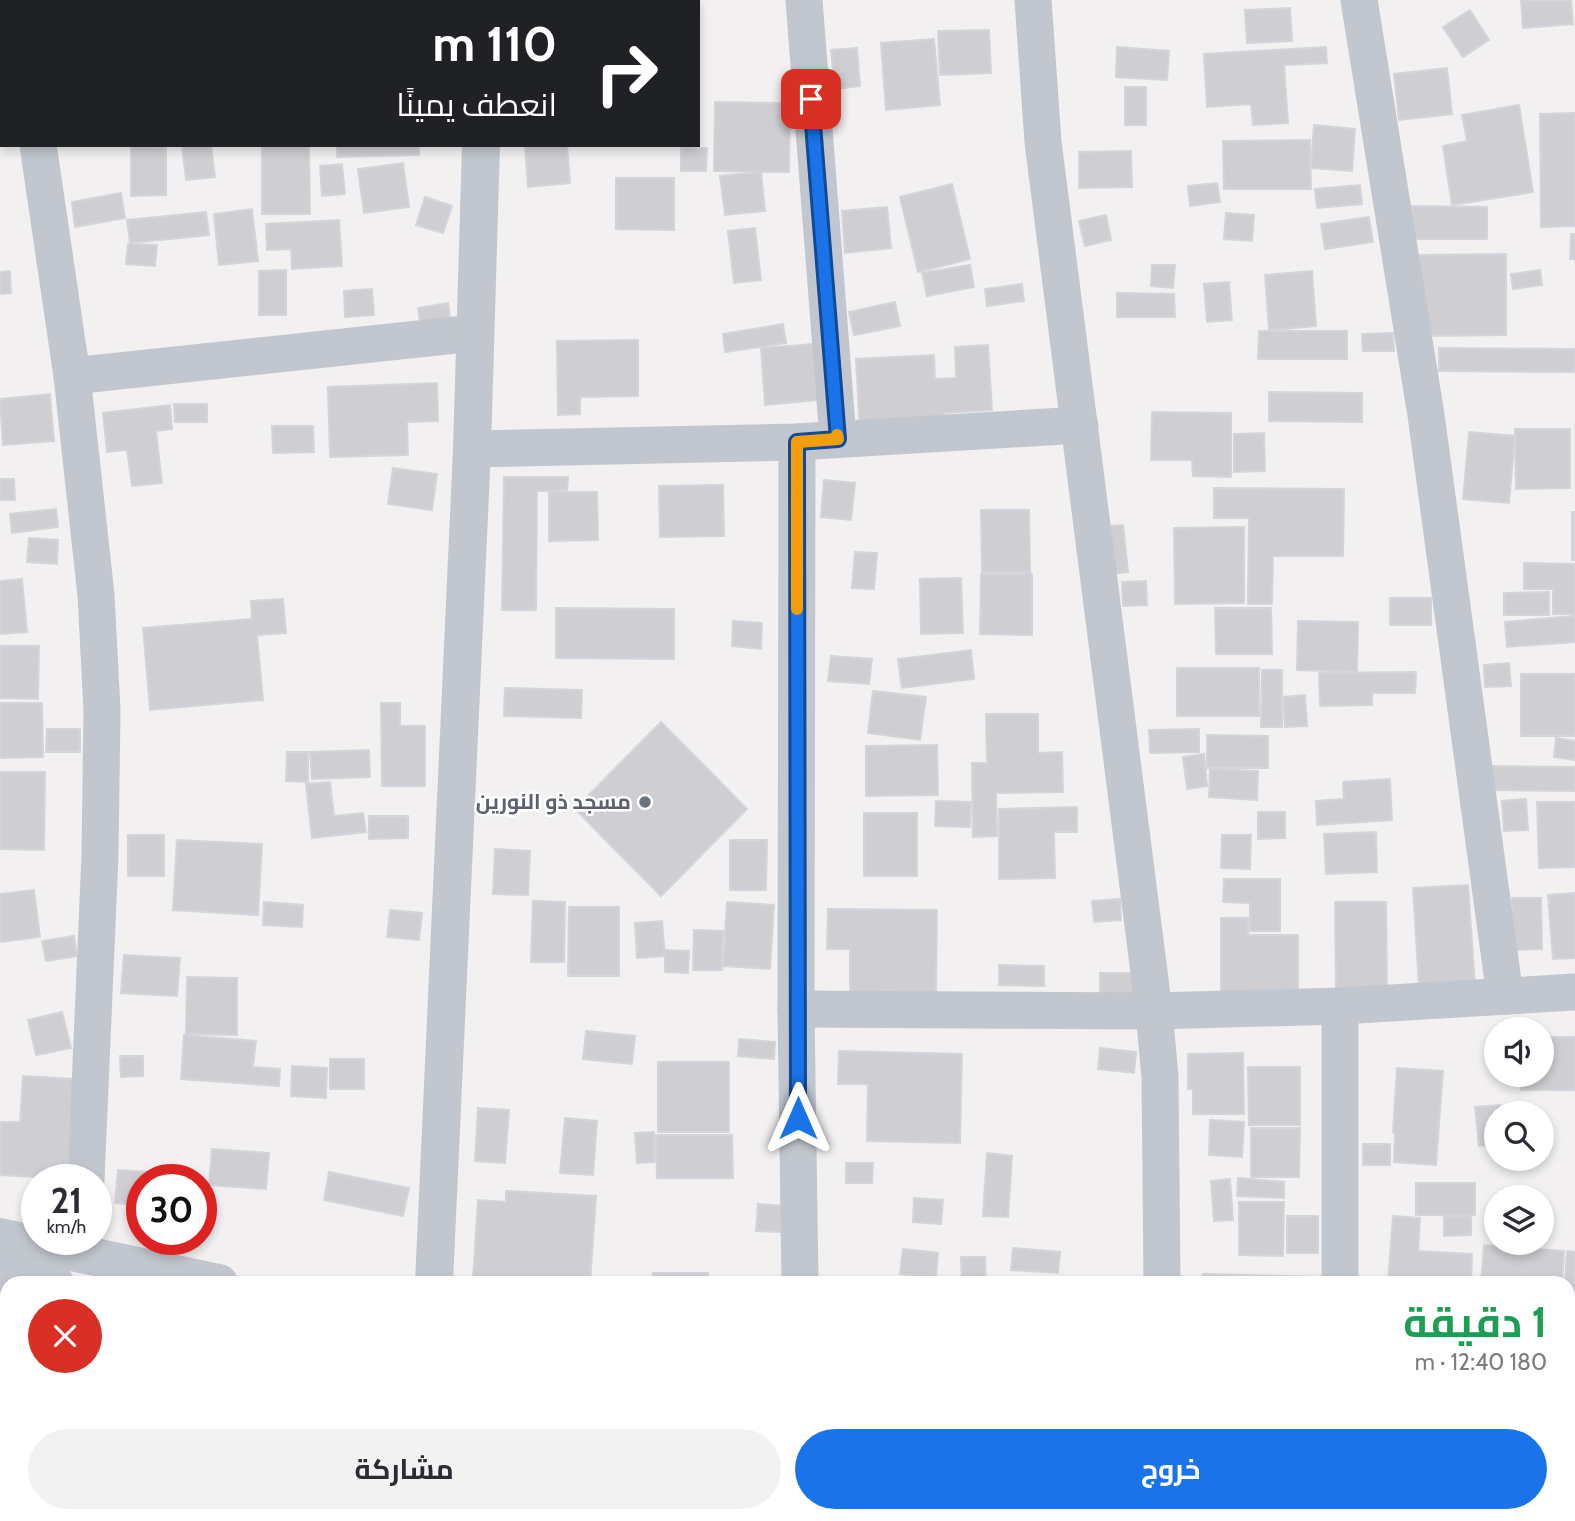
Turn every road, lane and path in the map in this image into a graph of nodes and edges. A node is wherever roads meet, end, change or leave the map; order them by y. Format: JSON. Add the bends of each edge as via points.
{"nodes":[{"id":1,"x":804,"y":0,"type":"edge"},
{"id":2,"x":1033,"y":0,"type":"edge"},
{"id":3,"x":1359,"y":0,"type":"edge"},
{"id":4,"x":38,"y":147,"type":"edge"},
{"id":5,"x":481,"y":147,"type":"edge"},
{"id":6,"x":474,"y":333,"type":"junction"},
{"id":7,"x":72,"y":376,"type":"junction"},
{"id":8,"x":1080,"y":425,"type":"junction"},
{"id":9,"x":838,"y":439,"type":"junction"},
{"id":10,"x":797,"y":442,"type":"junction"},
{"id":11,"x":472,"y":449,"type":"junction"},
{"id":12,"x":1575,"y":992,"type":"edge"},
{"id":13,"x":1505,"y":996,"type":"junction"},
{"id":14,"x":1340,"y":1006,"type":"junction"},
{"id":15,"x":796,"y":1009,"type":"junction"},
{"id":16,"x":1154,"y":1011,"type":"junction"},
{"id":17,"x":87,"y":1164,"type":"edge"},
{"id":18,"x":0,"y":1237,"type":"edge"},
{"id":19,"x":21,"y":1240,"type":"edge"},
{"id":20,"x":112,"y":1255,"type":"edge"},
{"id":21,"x":0,"y":1272,"type":"edge"},
{"id":22,"x":20,"y":1276,"type":"edge"},
{"id":23,"x":193,"y":1276,"type":"edge"},
{"id":24,"x":434,"y":1276,"type":"edge"},
{"id":25,"x":800,"y":1276,"type":"edge"},
{"id":26,"x":1163,"y":1276,"type":"edge"},
{"id":27,"x":1340,"y":1276,"type":"edge"}],
"edges":[{"from":1,"to":9,"type":"street"},
{"from":2,"to":8,"type":"street","via":[[1043,142]]},
{"from":3,"to":13,"type":"street","via":[[1426,415]]},
{"from":4,"to":7,"type":"street"},
{"from":5,"to":6,"type":"street"},
{"from":6,"to":7,"type":"street"},
{"from":6,"to":11,"type":"street"},
{"from":7,"to":17,"type":"street","via":[[96,595],[102,710]]},
{"from":8,"to":9,"type":"street"},
{"from":8,"to":16,"type":"street"},
{"from":9,"to":10,"type":"street"},
{"from":10,"to":11,"type":"street"},
{"from":10,"to":15,"type":"street"},
{"from":11,"to":24,"type":"street"},
{"from":12,"to":13,"type":"street"},
{"from":13,"to":14,"type":"street"},
{"from":14,"to":16,"type":"street"},
{"from":14,"to":27,"type":"street"},
{"from":15,"to":16,"type":"street"},
{"from":15,"to":25,"type":"street"},
{"from":16,"to":26,"type":"street","via":[[1160,1077]]},
{"from":18,"to":19,"type":"street"},
{"from":20,"to":23,"type":"street"},
{"from":21,"to":22,"type":"street"}]}
